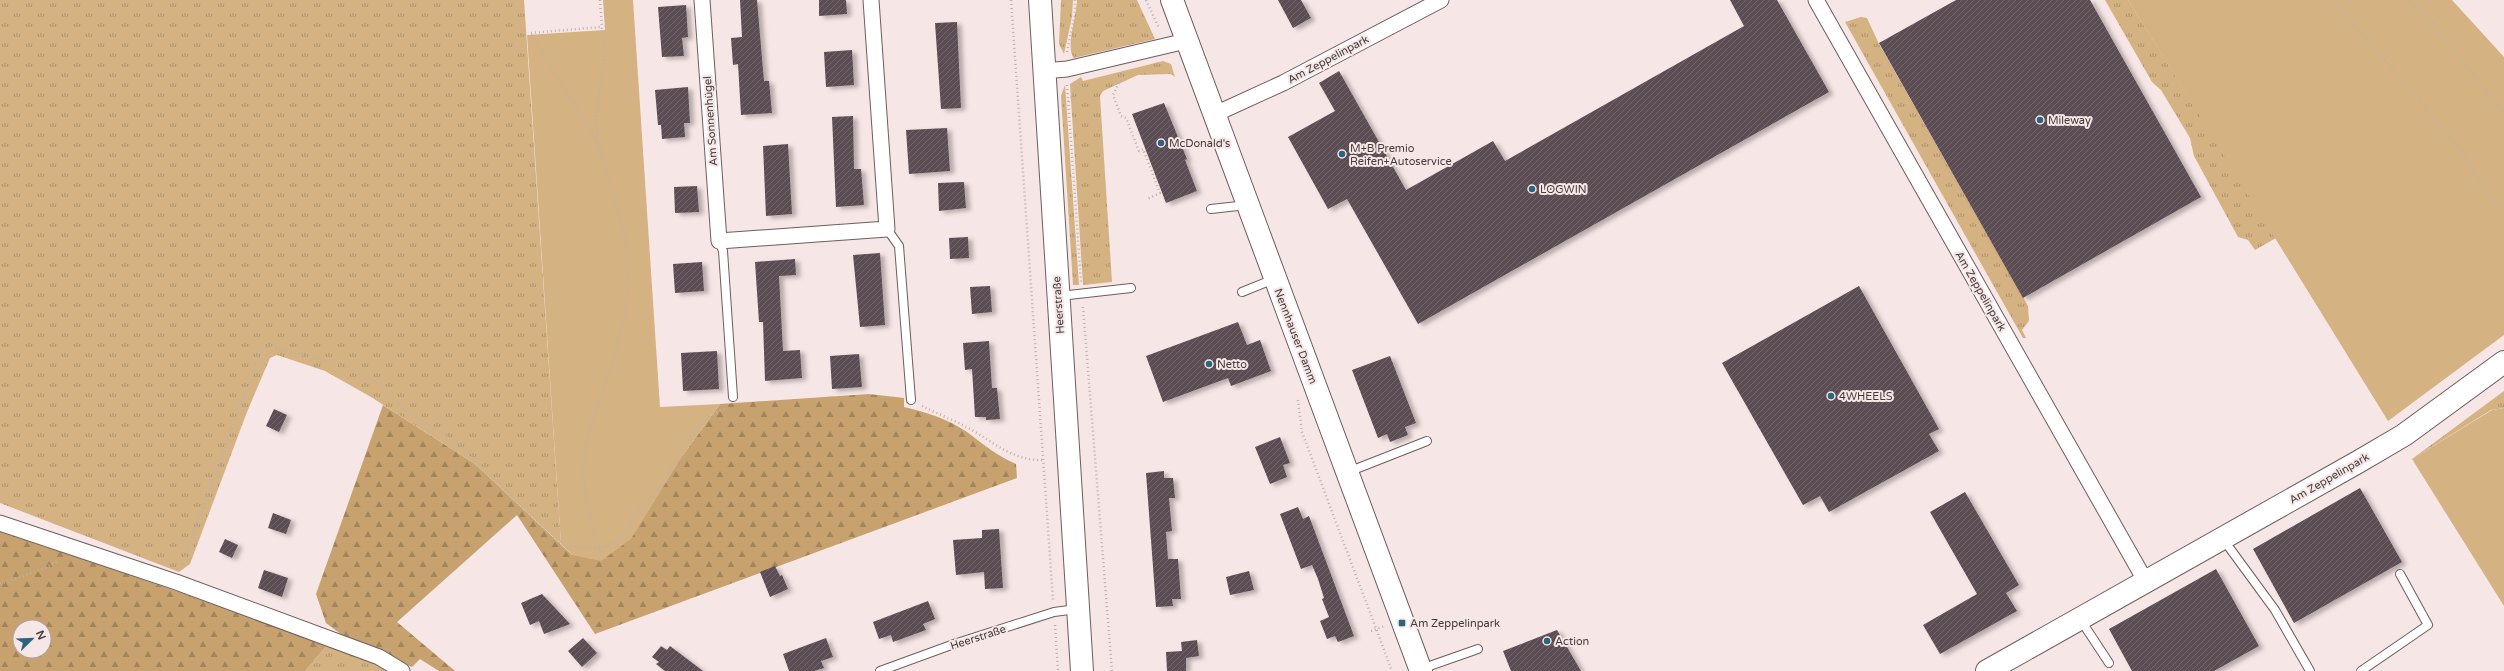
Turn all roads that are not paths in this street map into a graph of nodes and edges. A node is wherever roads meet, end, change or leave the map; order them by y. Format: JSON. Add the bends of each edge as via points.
{"nodes":[{"id":1,"x":702,"y":0,"type":"edge"},
{"id":2,"x":871,"y":0,"type":"edge"},
{"id":3,"x":1040,"y":0,"type":"edge"},
{"id":4,"x":1172,"y":0,"type":"edge"},
{"id":5,"x":1442,"y":0,"type":"edge"},
{"id":6,"x":1816,"y":0,"type":"edge"},
{"id":7,"x":1186,"y":41,"type":"junction"},
{"id":8,"x":1043,"y":71,"type":"junction"},
{"id":9,"x":1213,"y":115,"type":"junction"},
{"id":10,"x":1247,"y":205,"type":"junction"},
{"id":11,"x":1211,"y":209,"type":"dead end"},
{"id":12,"x":887,"y":229,"type":"junction"},
{"id":13,"x":719,"y":241,"type":"junction"},
{"id":14,"x":1274,"y":279,"type":"junction"},
{"id":15,"x":1131,"y":288,"type":"dead end"},
{"id":16,"x":1242,"y":292,"type":"dead end"},
{"id":17,"x":1057,"y":297,"type":"junction"},
{"id":18,"x":2504,"y":362,"type":"edge"},
{"id":19,"x":733,"y":397,"type":"dead end"},
{"id":20,"x":911,"y":400,"type":"road end"},
{"id":21,"x":1427,"y":440,"type":"dead end"},
{"id":22,"x":1347,"y":472,"type":"junction"},
{"id":23,"x":0,"y":523,"type":"edge"},
{"id":24,"x":2222,"y":539,"type":"junction"},
{"id":25,"x":2400,"y":574,"type":"dead end"},
{"id":26,"x":2146,"y":582,"type":"junction"},
{"id":27,"x":1078,"y":609,"type":"junction"},
{"id":28,"x":2080,"y":619,"type":"junction"},
{"id":29,"x":1478,"y":649,"type":"dead end"},
{"id":30,"x":2109,"y":663,"type":"dead end"},
{"id":31,"x":1421,"y":670,"type":"edge"},
{"id":32,"x":402,"y":671,"type":"edge"},
{"id":33,"x":880,"y":671,"type":"edge"},
{"id":34,"x":1082,"y":671,"type":"edge"},
{"id":35,"x":1987,"y":671,"type":"edge"},
{"id":36,"x":2310,"y":671,"type":"edge"},
{"id":37,"x":2361,"y":671,"type":"edge"}],
"edges":[{"from":1,"to":13,"type":"street","name":"Am Sonnenhügel"},
{"from":2,"to":12,"type":"street"},
{"from":3,"to":8,"type":"main road","name":"Heerstraße"},
{"from":4,"to":7,"type":"main road","name":"Nennhauser Damm"},
{"from":5,"to":9,"type":"street","name":"Am Zeppelinpark","via":[[1282,83]]},
{"from":6,"to":26,"type":"street","name":"Am Zeppelinpark"},
{"from":7,"to":8,"type":"street","via":[[1067,69]]},
{"from":7,"to":9,"type":"main road","name":"Nennhauser Damm"},
{"from":8,"to":17,"type":"main road","name":"Heerstraße"},
{"from":9,"to":10,"type":"main road","name":"Nennhauser Damm"},
{"from":10,"to":11,"type":"lane"},
{"from":10,"to":14,"type":"main road","name":"Nennhauser Damm"},
{"from":12,"to":13,"type":"street"},
{"from":12,"to":20,"type":"lane","via":[[899,246]]},
{"from":13,"to":19,"type":"lane","name":"Am Sonnenhügel","via":[[723,251]]},
{"from":14,"to":16,"type":"lane"},
{"from":14,"to":22,"type":"main road","name":"Nennhauser Damm"},
{"from":15,"to":17,"type":"lane"},
{"from":17,"to":27,"type":"main road","name":"Heerstraße"},
{"from":18,"to":24,"type":"main road","name":"Am Zeppelinpark","via":[[2404,435]]},
{"from":21,"to":22,"type":"lane"},
{"from":22,"to":31,"type":"main road","name":"Nennhauser Damm"},
{"from":23,"to":32,"type":"street","via":[[176,582],[379,657]]},
{"from":24,"to":26,"type":"main road","name":"Am Zeppelinpark"},
{"from":24,"to":36,"type":"lane","via":[[2275,610]]},
{"from":25,"to":37,"type":"lane","via":[[2428,625]]},
{"from":26,"to":28,"type":"main road","name":"Am Zeppelinpark"},
{"from":27,"to":33,"type":"lane","name":"Heerstraße","via":[[1054,612]]},
{"from":27,"to":34,"type":"main road","name":"Heerstraße"},
{"from":28,"to":30,"type":"lane"},
{"from":28,"to":35,"type":"main road","name":"Am Zeppelinpark"},
{"from":29,"to":31,"type":"lane"}]}
